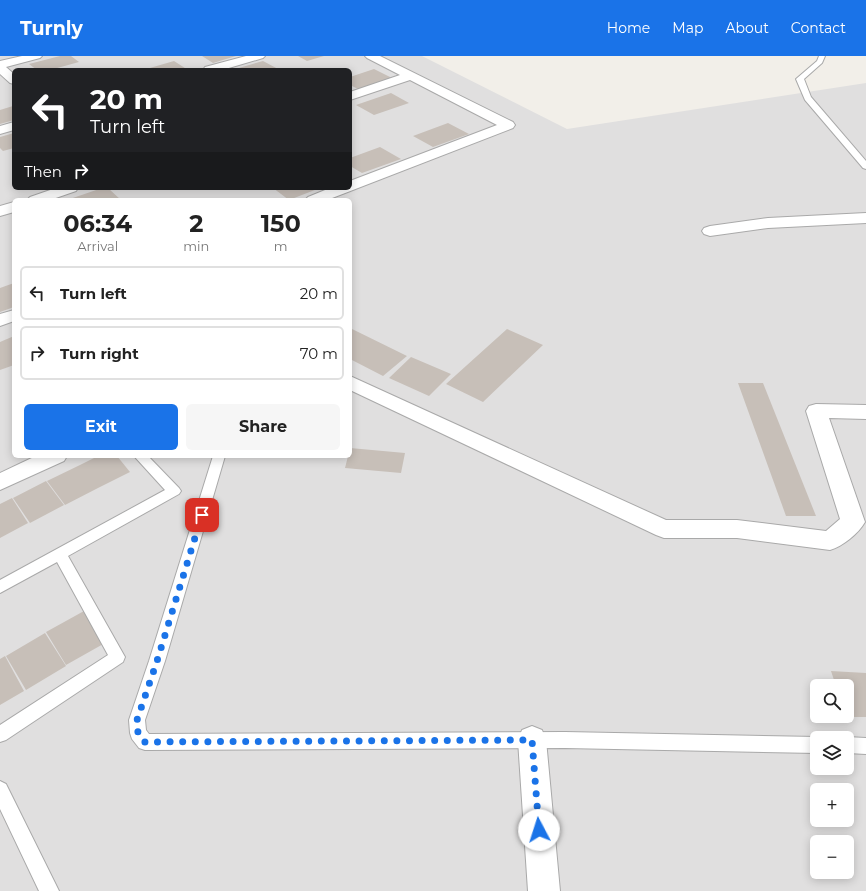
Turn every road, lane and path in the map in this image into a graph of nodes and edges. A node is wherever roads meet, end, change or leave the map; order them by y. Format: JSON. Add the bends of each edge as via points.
{"nodes":[{"id":1,"x":36,"y":56,"type":"edge"},
{"id":2,"x":259,"y":56,"type":"edge"},
{"id":3,"x":371,"y":56,"type":"edge"},
{"id":4,"x":822,"y":56,"type":"edge"},
{"id":5,"x":0,"y":66,"type":"edge"},
{"id":6,"x":216,"y":68,"type":"edge"},
{"id":7,"x":411,"y":76,"type":"junction"},
{"id":8,"x":12,"y":78,"type":"edge"},
{"id":9,"x":352,"y":95,"type":"edge"},
{"id":10,"x":12,"y":127,"type":"edge"},
{"id":11,"x":0,"y":130,"type":"edge"},
{"id":12,"x":866,"y":166,"type":"edge"},
{"id":13,"x":352,"y":185,"type":"edge"},
{"id":14,"x":65,"y":190,"type":"edge"},
{"id":15,"x":339,"y":190,"type":"edge"},
{"id":16,"x":41,"y":198,"type":"edge"},
{"id":17,"x":318,"y":198,"type":"edge"},
{"id":18,"x":866,"y":218,"type":"edge"},
{"id":19,"x":710,"y":231,"type":"dead end"},
{"id":20,"x":12,"y":316,"type":"edge"},
{"id":21,"x":0,"y":320,"type":"edge"},
{"id":22,"x":352,"y":383,"type":"edge"},
{"id":23,"x":866,"y":412,"type":"edge"},
{"id":24,"x":52,"y":458,"type":"edge"},
{"id":25,"x":142,"y":458,"type":"edge"},
{"id":26,"x":218,"y":458,"type":"edge"},
{"id":27,"x":0,"y":482,"type":"edge"},
{"id":28,"x":60,"y":554,"type":"junction"},
{"id":29,"x":0,"y":587,"type":"edge"},
{"id":30,"x":0,"y":734,"type":"edge"},
{"id":31,"x":532,"y":740,"type":"junction"},
{"id":32,"x":810,"y":745,"type":"edge"},
{"id":33,"x":854,"y":745,"type":"edge"},
{"id":34,"x":866,"y":746,"type":"edge"},
{"id":35,"x":0,"y":790,"type":"edge"},
{"id":36,"x":49,"y":891,"type":"edge"},
{"id":37,"x":544,"y":891,"type":"edge"}],
"edges":[{"from":1,"to":5,"type":"street"},
{"from":2,"to":6,"type":"street"},
{"from":3,"to":7,"type":"street"},
{"from":4,"to":12,"type":"lane","via":[[820,62],[800,79],[808,98]]},
{"from":5,"to":8,"type":"street"},
{"from":7,"to":9,"type":"street"},
{"from":7,"to":13,"type":"street","via":[[508,125]]},
{"from":10,"to":11,"type":"street"},
{"from":14,"to":16,"type":"street"},
{"from":15,"to":17,"type":"street"},
{"from":18,"to":19,"type":"street","via":[[768,223]]},
{"from":20,"to":21,"type":"street"},
{"from":22,"to":23,"type":"street","via":[[664,529],[737,529],[830,541],[852,522],[816,411]]},
{"from":24,"to":27,"type":"street"},
{"from":25,"to":28,"type":"lane","via":[[174,492]]},
{"from":26,"to":31,"type":"lane","via":[[137,720],[138,733],[145,742]]},
{"from":28,"to":29,"type":"lane"},
{"from":28,"to":30,"type":"lane","via":[[117,657]]},
{"from":31,"to":32,"type":"lane"},
{"from":31,"to":37,"type":"street"},
{"from":33,"to":34,"type":"lane"},
{"from":35,"to":36,"type":"lane"}]}
